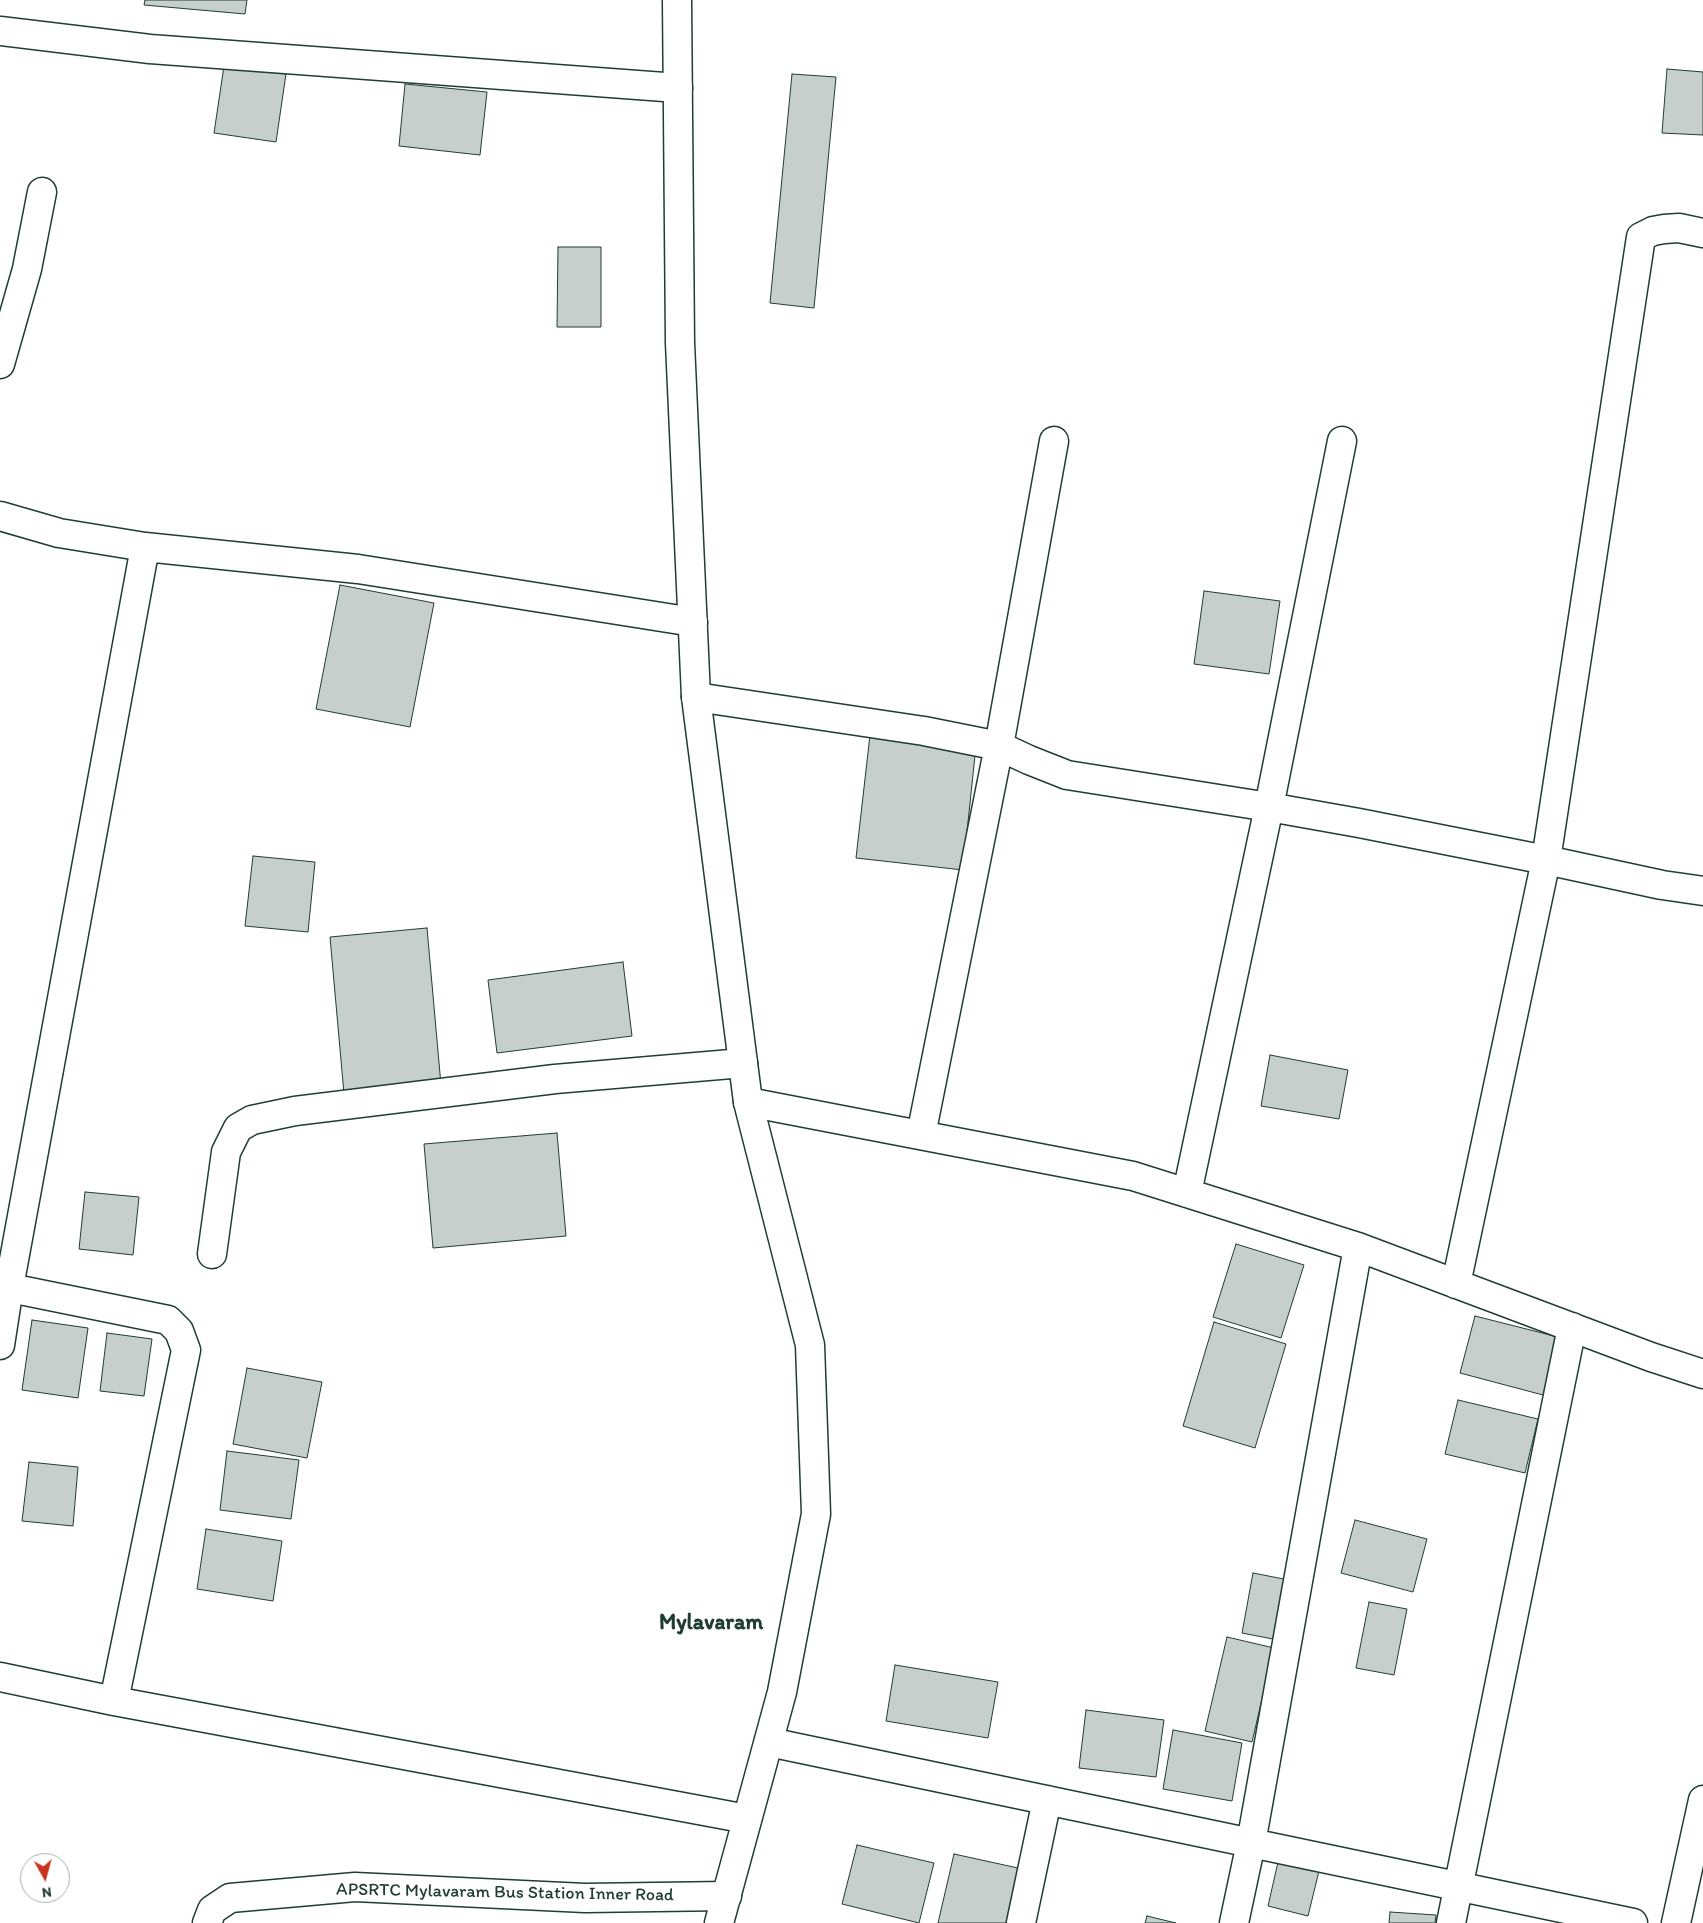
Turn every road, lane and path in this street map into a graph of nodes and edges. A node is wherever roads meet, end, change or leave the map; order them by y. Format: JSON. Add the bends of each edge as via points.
{"nodes":[{"id":1,"x":677,"y":0,"type":"edge"},
{"id":2,"x":0,"y":31,"type":"edge"},
{"id":3,"x":678,"y":88,"type":"junction"},
{"id":4,"x":42,"y":192,"type":"dead end"},
{"id":5,"x":1703,"y":233,"type":"edge"},
{"id":6,"x":0,"y":364,"type":"edge"},
{"id":7,"x":1054,"y":441,"type":"dead end"},
{"id":8,"x":1342,"y":441,"type":"dead end"},
{"id":9,"x":0,"y":516,"type":"edge"},
{"id":10,"x":144,"y":547,"type":"junction"},
{"id":11,"x":692,"y":622,"type":"junction"},
{"id":12,"x":696,"y":697,"type":"junction"},
{"id":13,"x":999,"y":746,"type":"junction"},
{"id":14,"x":1269,"y":807,"type":"junction"},
{"id":15,"x":1546,"y":860,"type":"junction"},
{"id":16,"x":1703,"y":891,"type":"edge"},
{"id":17,"x":743,"y":1063,"type":"junction"},
{"id":18,"x":748,"y":1102,"type":"junction"},
{"id":19,"x":921,"y":1135,"type":"junction"},
{"id":20,"x":1187,"y":1193,"type":"junction"},
{"id":21,"x":1358,"y":1247,"type":"junction"},
{"id":22,"x":212,"y":1254,"type":"dead end"},
{"id":23,"x":1456,"y":1284,"type":"junction"},
{"id":24,"x":4,"y":1286,"type":"edge"},
{"id":25,"x":1572,"y":1327,"type":"junction"},
{"id":26,"x":0,"y":1345,"type":"edge"},
{"id":27,"x":1703,"y":1374,"type":"edge"},
{"id":28,"x":0,"y":1677,"type":"edge"},
{"id":29,"x":114,"y":1701,"type":"junction"},
{"id":30,"x":769,"y":1742,"type":"junction"},
{"id":31,"x":1047,"y":1800,"type":"junction"},
{"id":32,"x":1703,"y":1800,"type":"edge"},
{"id":33,"x":747,"y":1819,"type":"junction"},
{"id":34,"x":1250,"y":1843,"type":"junction"},
{"id":35,"x":1459,"y":1886,"type":"junction"},
{"id":36,"x":727,"y":1896,"type":"junction"},
{"id":37,"x":207,"y":1923,"type":"edge"},
{"id":38,"x":719,"y":1923,"type":"edge"},
{"id":39,"x":1021,"y":1923,"type":"edge"},
{"id":40,"x":1234,"y":1923,"type":"edge"},
{"id":41,"x":1451,"y":1923,"type":"edge"},
{"id":42,"x":1634,"y":1923,"type":"edge"},
{"id":43,"x":1676,"y":1923,"type":"edge"}],
"edges":[{"from":1,"to":3,"type":"street"},
{"from":2,"to":3,"type":"street","via":[[150,49]]},
{"from":3,"to":11,"type":"street","via":[[680,343]]},
{"from":4,"to":6,"type":"street","via":[[26,270]]},
{"from":5,"to":15,"type":"street","via":[[1679,228],[1653,231],[1641,237]]},
{"from":7,"to":13,"type":"street"},
{"from":8,"to":14,"type":"street"},
{"from":9,"to":10,"type":"street","via":[[59,533]]},
{"from":10,"to":11,"type":"street","via":[[358,569]]},
{"from":10,"to":24,"type":"street"},
{"from":11,"to":12,"type":"street"},
{"from":12,"to":13,"type":"street"},
{"from":12,"to":17,"type":"street"},
{"from":13,"to":14,"type":"street","via":[[1067,775]]},
{"from":13,"to":19,"type":"street"},
{"from":14,"to":15,"type":"street"},
{"from":14,"to":20,"type":"street"},
{"from":15,"to":16,"type":"street"},
{"from":15,"to":23,"type":"street"},
{"from":17,"to":18,"type":"street"},
{"from":17,"to":22,"type":"street","via":[[555,1079],[295,1111],[252,1120],[238,1128],[226,1152]]},
{"from":18,"to":19,"type":"street"},
{"from":18,"to":30,"type":"street","via":[[810,1345],[816,1514],[782,1692]]},
{"from":19,"to":20,"type":"street","via":[[1133,1176]]},
{"from":20,"to":21,"type":"street"},
{"from":21,"to":23,"type":"street"},
{"from":21,"to":34,"type":"street"},
{"from":23,"to":25,"type":"street"},
{"from":24,"to":26,"type":"street"},
{"from":24,"to":29,"type":"street","via":[[168,1320],[179,1330],[186,1350]]},
{"from":25,"to":27,"type":"street"},
{"from":25,"to":35,"type":"street"},
{"from":28,"to":29,"type":"street"},
{"from":29,"to":33,"type":"street"},
{"from":30,"to":31,"type":"street"},
{"from":30,"to":33,"type":"street"},
{"from":31,"to":34,"type":"street"},
{"from":31,"to":39,"type":"street"},
{"from":32,"to":43,"type":"street"},
{"from":33,"to":36,"type":"street"},
{"from":34,"to":35,"type":"street"},
{"from":34,"to":40,"type":"street"},
{"from":35,"to":41,"type":"street"},
{"from":35,"to":42,"type":"street"},
{"from":36,"to":37,"type":"street","name":"APSRTC Mylavaram Bus Station Inner Road","via":[[585,1898],[355,1887],[230,1898],[212,1910]]},
{"from":36,"to":38,"type":"street"}]}
